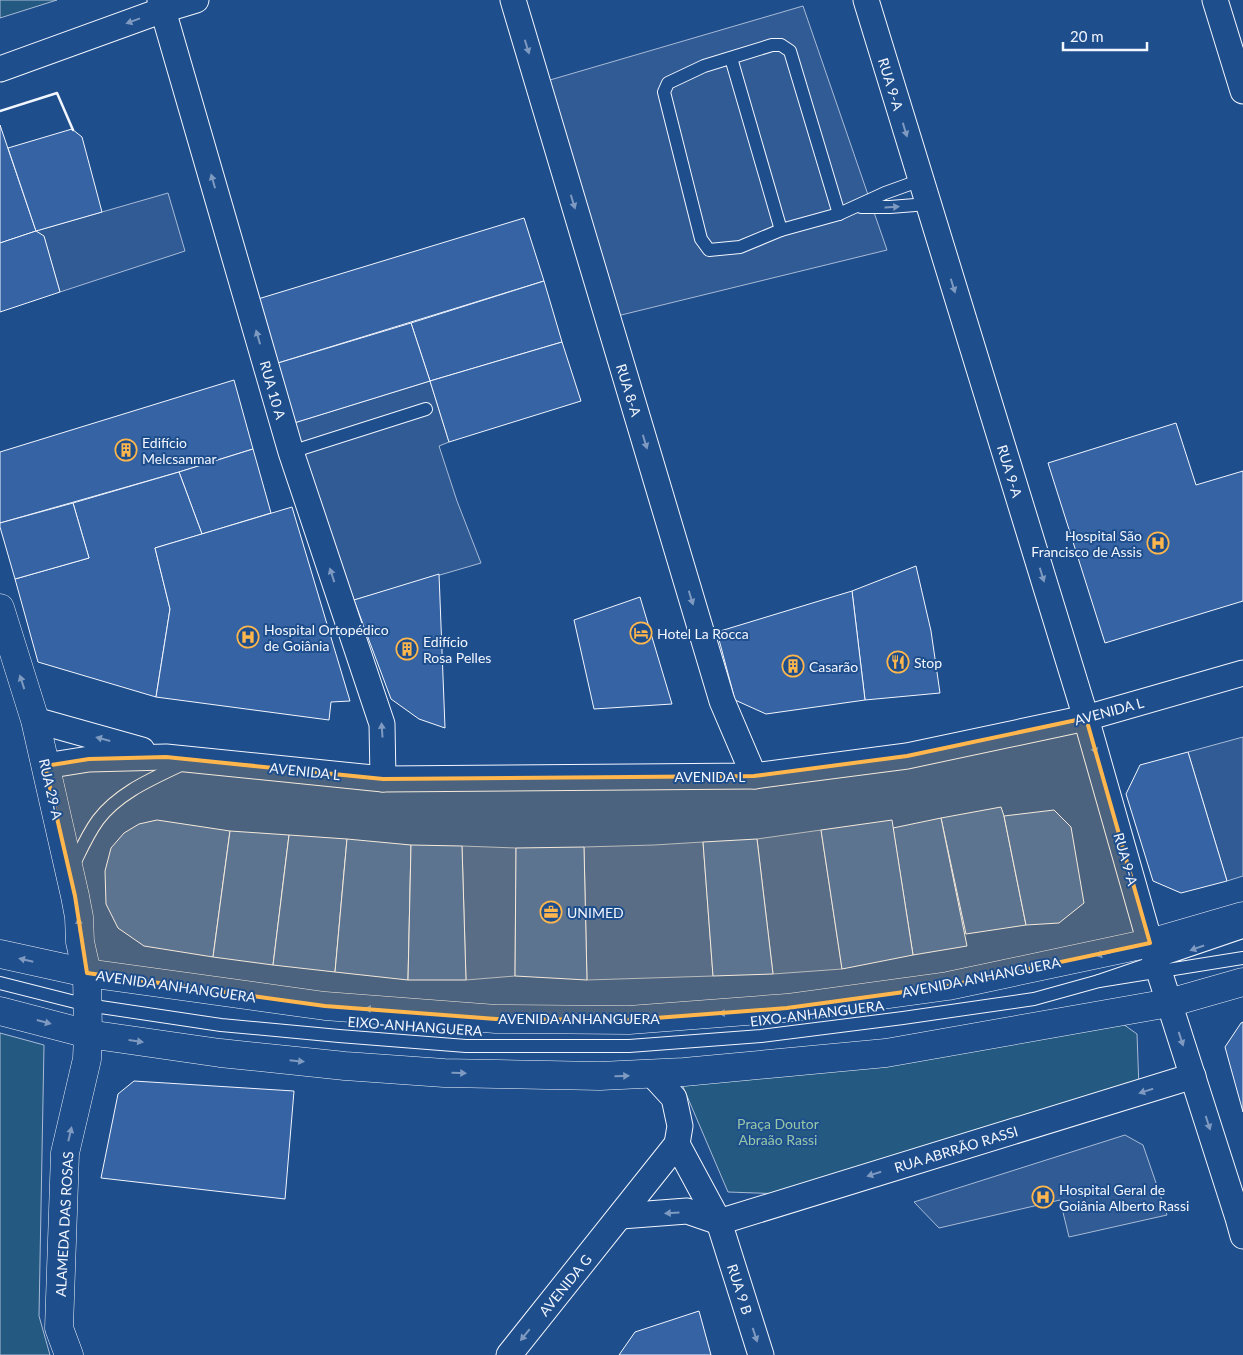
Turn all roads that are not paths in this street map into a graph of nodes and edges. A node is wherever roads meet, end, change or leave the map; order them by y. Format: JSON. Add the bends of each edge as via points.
{"nodes":[{"id":1,"x":196,"y":0,"type":"edge"},
{"id":2,"x":513,"y":0,"type":"edge"},
{"id":3,"x":866,"y":0,"type":"edge"},
{"id":4,"x":1215,"y":0,"type":"edge"},
{"id":5,"x":162,"y":5,"type":"edge"},
{"id":6,"x":731,"y":58,"type":"junction"},
{"id":7,"x":0,"y":69,"type":"edge"},
{"id":8,"x":1243,"y":91,"type":"edge"},
{"id":9,"x":921,"y":180,"type":"junction"},
{"id":10,"x":928,"y":204,"type":"junction"},
{"id":11,"x":856,"y":207,"type":"junction"},
{"id":12,"x":839,"y":214,"type":"junction"},
{"id":13,"x":781,"y":230,"type":"junction"},
{"id":14,"x":426,"y":409,"type":"dead end"},
{"id":15,"x":291,"y":452,"type":"junction"},
{"id":16,"x":0,"y":608,"type":"edge"},
{"id":17,"x":1243,"y":673,"type":"edge"},
{"id":18,"x":1086,"y":718,"type":"junction"},
{"id":19,"x":35,"y":720,"type":"junction"},
{"id":20,"x":166,"y":757,"type":"junction"},
{"id":21,"x":192,"y":759,"type":"junction"},
{"id":22,"x":45,"y":766,"type":"junction"},
{"id":23,"x":754,"y":776,"type":"junction"},
{"id":24,"x":382,"y":778,"type":"junction"},
{"id":25,"x":70,"y":873,"type":"junction"},
{"id":26,"x":1243,"y":916,"type":"edge"},
{"id":27,"x":1243,"y":932,"type":"edge"},
{"id":28,"x":0,"y":954,"type":"edge"},
{"id":29,"x":1243,"y":958,"type":"edge"},
{"id":30,"x":1155,"y":959,"type":"junction"},
{"id":31,"x":86,"y":973,"type":"junction"},
{"id":32,"x":1243,"y":982,"type":"edge"},
{"id":33,"x":0,"y":983,"type":"edge"},
{"id":34,"x":1169,"y":1003,"type":"junction"},
{"id":35,"x":88,"y":1005,"type":"junction"},
{"id":36,"x":0,"y":1011,"type":"edge"},
{"id":37,"x":88,"y":1034,"type":"junction"},
{"id":38,"x":684,"y":1072,"type":"junction"},
{"id":39,"x":652,"y":1074,"type":"junction"},
{"id":40,"x":1193,"y":1076,"type":"junction"},
{"id":41,"x":674,"y":1098,"type":"junction"},
{"id":42,"x":677,"y":1144,"type":"junction"},
{"id":43,"x":621,"y":1216,"type":"junction"},
{"id":44,"x":718,"y":1222,"type":"junction"},
{"id":45,"x":1241,"y":1224,"type":"edge"},
{"id":46,"x":69,"y":1355,"type":"edge"},
{"id":47,"x":509,"y":1355,"type":"edge"},
{"id":48,"x":761,"y":1355,"type":"edge"}],
"edges":[{"from":1,"to":5,"type":"street"},
{"from":2,"to":23,"type":"street","name":"RUA 8-A","one_way":true,"via":[[722,701]]},
{"from":3,"to":9,"type":"street","name":"RUA 9-A","one_way":true},
{"from":4,"to":8,"type":"street"},
{"from":5,"to":7,"type":"street","one_way":true},
{"from":15,"to":5,"type":"street","name":"RUA 10 A","one_way":true},
{"from":6,"to":12,"type":"lane","via":[[772,45],[790,50]]},
{"from":6,"to":13,"type":"lane"},
{"from":6,"to":13,"type":"lane","via":[[704,66],[668,83],[664,92],[702,239],[709,250],[740,247]]},
{"from":9,"to":10,"type":"street","name":"RUA 9-A"},
{"from":9,"to":11,"type":"lane"},
{"from":11,"to":10,"type":"lane","one_way":true},
{"from":10,"to":18,"type":"street","name":"RUA 9-A","one_way":true},
{"from":11,"to":12,"type":"lane"},
{"from":12,"to":13,"type":"lane"},
{"from":14,"to":15,"type":"lane"},
{"from":24,"to":15,"type":"street","name":"RUA 10 A","one_way":true,"via":[[382,724]]},
{"from":19,"to":16,"type":"main road","name":"RUA 29-A","one_way":true},
{"from":17,"to":18,"type":"street","name":"AVENIDA L"},
{"from":18,"to":23,"type":"street","name":"AVENIDA L","via":[[907,756]]},
{"from":18,"to":30,"type":"street","name":"RUA 9-A","one_way":true},
{"from":20,"to":19,"type":"street","name":"AVENIDA L","one_way":true},
{"from":19,"to":22,"type":"main road","name":"RUA 29-A"},
{"from":20,"to":21,"type":"street","name":"AVENIDA L"},
{"from":20,"to":22,"type":"street","name":"AVENIDA L","via":[[89,759]]},
{"from":21,"to":24,"type":"street","name":"AVENIDA L"},
{"from":21,"to":25,"type":"lane","via":[[126,793],[110,806],[98,820]]},
{"from":22,"to":25,"type":"main road","name":"RUA 29-A"},
{"from":23,"to":24,"type":"street","name":"AVENIDA L"},
{"from":31,"to":25,"type":"main road","name":"RUA 29-A","one_way":true},
{"from":26,"to":30,"type":"main road","name":"AVENIDA ANHANGUERA"},
{"from":27,"to":30,"type":"lane","name":"EIXO-ANHANGUERA","one_way":true},
{"from":31,"to":28,"type":"main road","name":"AVENIDA ANHANGUERA","one_way":true},
{"from":29,"to":30,"type":"lane","name":"EIXO-ANHANGUERA"},
{"from":30,"to":31,"type":"main road","name":"AVENIDA ANHANGUERA","one_way":true,"via":[[787,1008],[629,1020],[496,1019],[325,1006]]},
{"from":30,"to":34,"type":"street","name":"RUA 9-A"},
{"from":30,"to":35,"type":"lane","name":"EIXO-ANHANGUERA","via":[[1099,981],[1034,999],[761,1036],[629,1046],[466,1046],[221,1025]]},
{"from":31,"to":35,"type":"main road","name":"ALAMEDA DAS ROSAS"},
{"from":32,"to":34,"type":"main road"},
{"from":33,"to":35,"type":"lane","name":"EIXO-ANHANGUERA"},
{"from":34,"to":38,"type":"main road","via":[[886,1052]]},
{"from":34,"to":40,"type":"street","one_way":true},
{"from":35,"to":37,"type":"main road","name":"ALAMEDA DAS ROSAS"},
{"from":36,"to":37,"type":"main road","one_way":true},
{"from":37,"to":39,"type":"main road","one_way":true,"via":[[365,1068],[463,1074]]},
{"from":46,"to":37,"type":"main road","name":"ALAMEDA DAS ROSAS","one_way":true,"via":[[59,1328],[65,1153],[87,1059]]},
{"from":38,"to":39,"type":"main road"},
{"from":38,"to":41,"type":"street"},
{"from":39,"to":41,"type":"street"},
{"from":40,"to":44,"type":"street","name":"RUA ABRRÃO RASSI","one_way":true},
{"from":40,"to":45,"type":"street","one_way":true},
{"from":41,"to":42,"type":"street","via":[[680,1126]]},
{"from":42,"to":43,"type":"street","name":"AVENIDA G"},
{"from":42,"to":44,"type":"street","name":"RUA 9 B"},
{"from":44,"to":43,"type":"street","one_way":true,"via":[[687,1212]]},
{"from":43,"to":47,"type":"street","name":"AVENIDA G","one_way":true},
{"from":44,"to":48,"type":"street","name":"RUA 9 B","one_way":true}]}
